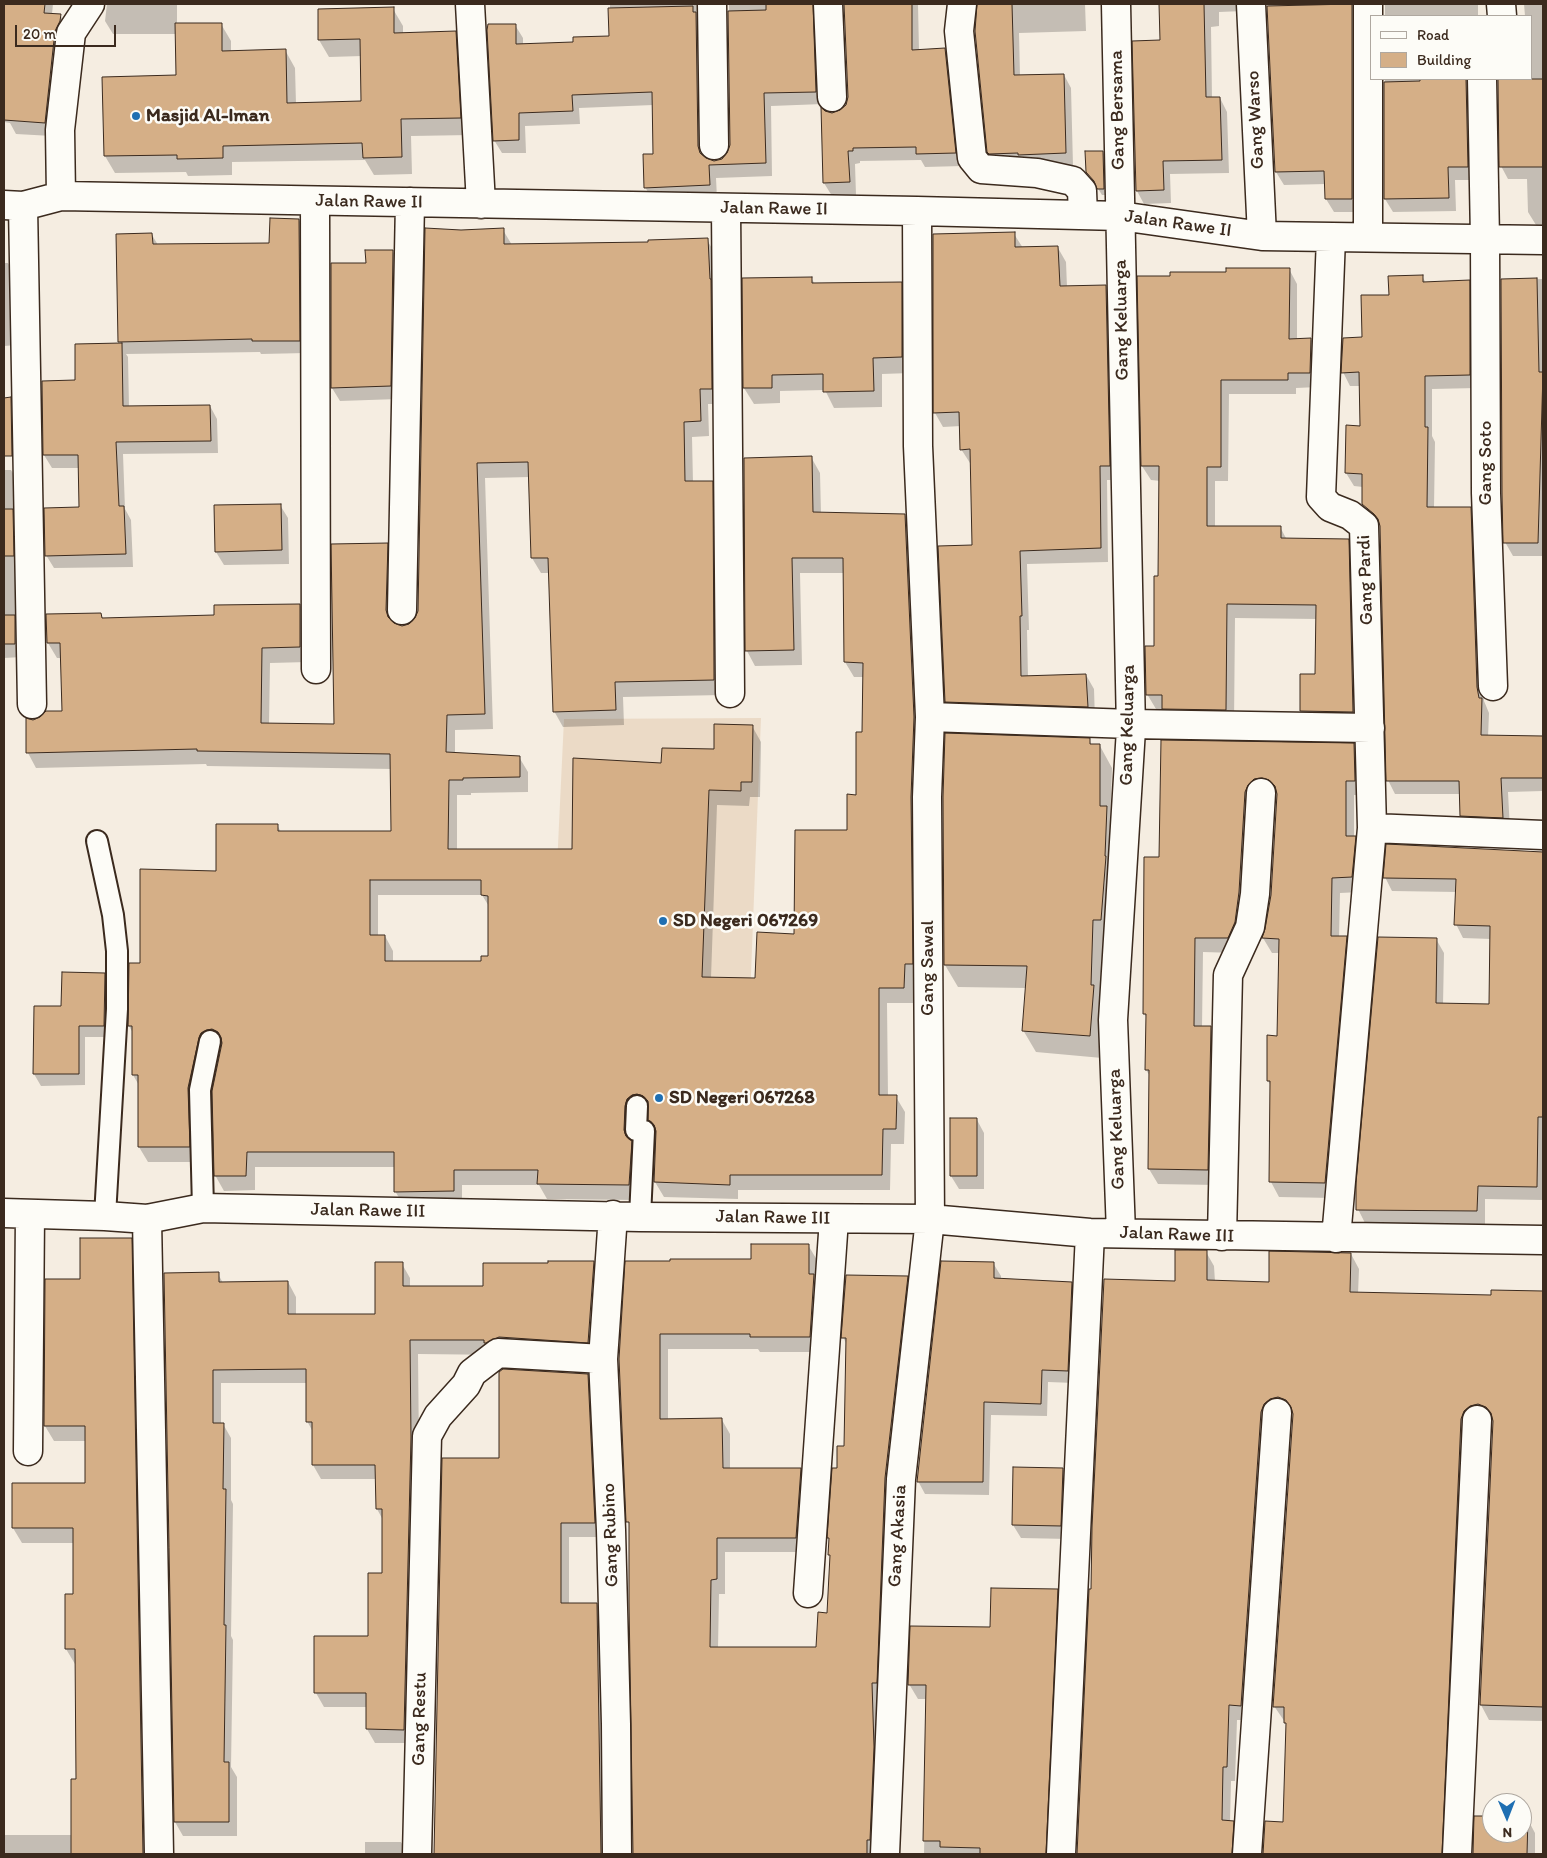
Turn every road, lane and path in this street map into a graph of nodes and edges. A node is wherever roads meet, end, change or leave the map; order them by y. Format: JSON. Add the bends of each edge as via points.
{"nodes":[{"id":1,"x":90,"y":4,"type":"edge"},
{"id":2,"x":470,"y":4,"type":"edge"},
{"id":3,"x":712,"y":4,"type":"edge"},
{"id":4,"x":828,"y":4,"type":"edge"},
{"id":5,"x":962,"y":4,"type":"edge"},
{"id":6,"x":1116,"y":4,"type":"edge"},
{"id":7,"x":1251,"y":4,"type":"edge"},
{"id":8,"x":1368,"y":4,"type":"edge"},
{"id":9,"x":1482,"y":80,"type":"edge"},
{"id":10,"x":832,"y":96,"type":"dead end"},
{"id":11,"x":714,"y":145,"type":"dead end"},
{"id":12,"x":61,"y":196,"type":"junction"},
{"id":13,"x":315,"y":201,"type":"junction"},
{"id":14,"x":410,"y":202,"type":"junction"},
{"id":15,"x":481,"y":204,"type":"junction"},
{"id":16,"x":13,"y":205,"type":"edge"},
{"id":17,"x":726,"y":208,"type":"junction"},
{"id":18,"x":917,"y":211,"type":"junction"},
{"id":19,"x":1083,"y":215,"type":"junction"},
{"id":20,"x":1120,"y":216,"type":"junction"},
{"id":21,"x":1262,"y":236,"type":"junction"},
{"id":22,"x":1331,"y":237,"type":"junction"},
{"id":23,"x":1368,"y":238,"type":"junction"},
{"id":24,"x":1485,"y":239,"type":"junction"},
{"id":25,"x":1543,"y":240,"type":"edge"},
{"id":26,"x":402,"y":610,"type":"dead end"},
{"id":27,"x":316,"y":669,"type":"dead end"},
{"id":28,"x":1493,"y":686,"type":"dead end"},
{"id":29,"x":730,"y":694,"type":"dead end"},
{"id":30,"x":32,"y":704,"type":"dead end"},
{"id":31,"x":930,"y":717,"type":"junction"},
{"id":32,"x":1131,"y":724,"type":"junction"},
{"id":33,"x":1370,"y":728,"type":"junction"},
{"id":34,"x":1261,"y":794,"type":"dead end"},
{"id":35,"x":1372,"y":828,"type":"junction"},
{"id":36,"x":1543,"y":836,"type":"edge"},
{"id":37,"x":97,"y":841,"type":"dead end"},
{"id":38,"x":210,"y":1041,"type":"dead end"},
{"id":39,"x":637,"y":1106,"type":"dead end"},
{"id":40,"x":203,"y":1208,"type":"junction"},
{"id":41,"x":4,"y":1213,"type":"edge"},
{"id":42,"x":30,"y":1214,"type":"junction"},
{"id":43,"x":612,"y":1215,"type":"junction"},
{"id":44,"x":105,"y":1216,"type":"junction"},
{"id":45,"x":640,"y":1216,"type":"junction"},
{"id":46,"x":147,"y":1219,"type":"junction"},
{"id":47,"x":834,"y":1219,"type":"junction"},
{"id":48,"x":930,"y":1219,"type":"junction"},
{"id":49,"x":1090,"y":1233,"type":"junction"},
{"id":50,"x":1122,"y":1233,"type":"junction"},
{"id":51,"x":1222,"y":1236,"type":"junction"},
{"id":52,"x":1336,"y":1238,"type":"junction"},
{"id":53,"x":1543,"y":1240,"type":"edge"},
{"id":54,"x":603,"y":1359,"type":"junction"},
{"id":55,"x":1277,"y":1413,"type":"dead end"},
{"id":56,"x":1477,"y":1420,"type":"dead end"},
{"id":57,"x":28,"y":1451,"type":"dead end"},
{"id":58,"x":808,"y":1593,"type":"dead end"},
{"id":59,"x":159,"y":1854,"type":"edge"},
{"id":60,"x":417,"y":1854,"type":"edge"},
{"id":61,"x":616,"y":1854,"type":"edge"},
{"id":62,"x":885,"y":1854,"type":"edge"},
{"id":63,"x":1061,"y":1854,"type":"edge"},
{"id":64,"x":1247,"y":1854,"type":"edge"},
{"id":65,"x":1457,"y":1854,"type":"edge"}],
"edges":[{"from":1,"to":12,"type":"street","via":[[72,33],[60,130]]},
{"from":2,"to":15,"type":"street"},
{"from":3,"to":11,"type":"street"},
{"from":4,"to":10,"type":"street"},
{"from":5,"to":19,"type":"street","via":[[959,31],[972,158],[981,169],[1073,181],[1082,191]]},
{"from":6,"to":20,"type":"street","name":"Gang Bersama"},
{"from":7,"to":21,"type":"street","name":"Gang Warso"},
{"from":8,"to":23,"type":"street"},
{"from":9,"to":24,"type":"street","name":"Gang Soto"},
{"from":12,"to":13,"type":"street","name":"Jalan Rawe II"},
{"from":12,"to":16,"type":"street","name":"Jalan Rawe II"},
{"from":13,"to":14,"type":"street","name":"Jalan Rawe II"},
{"from":13,"to":27,"type":"street"},
{"from":14,"to":15,"type":"street","name":"Jalan Rawe II"},
{"from":14,"to":26,"type":"street"},
{"from":15,"to":17,"type":"street","name":"Jalan Rawe II"},
{"from":16,"to":30,"type":"street"},
{"from":17,"to":18,"type":"street","name":"Jalan Rawe II"},
{"from":17,"to":29,"type":"street"},
{"from":18,"to":19,"type":"street","name":"Jalan Rawe II"},
{"from":18,"to":31,"type":"street","name":"Gang Sawal","via":[[918,446]]},
{"from":19,"to":20,"type":"street","name":"Jalan Rawe II"},
{"from":20,"to":21,"type":"street","name":"Jalan Rawe II"},
{"from":20,"to":32,"type":"street","name":"Gang Keluarga"},
{"from":21,"to":22,"type":"street","name":"Jalan Rawe II"},
{"from":22,"to":23,"type":"street","name":"Jalan Rawe II"},
{"from":22,"to":33,"type":"street","name":"Gang Pardi","via":[[1321,497],[1330,507],[1350,515],[1364,526]]},
{"from":23,"to":24,"type":"street","name":"Jalan Rawe II"},
{"from":24,"to":25,"type":"street","name":"Jalan Rawe II"},
{"from":24,"to":28,"type":"street","name":"Gang Soto","via":[[1486,493]]},
{"from":31,"to":32,"type":"street"},
{"from":31,"to":48,"type":"street","name":"Gang Sawal","via":[[927,797]]},
{"from":32,"to":33,"type":"street"},
{"from":32,"to":50,"type":"street","name":"Gang Keluarga","via":[[1113,1020]]},
{"from":33,"to":35,"type":"street","name":"Gang Pardi"},
{"from":34,"to":51,"type":"street","via":[[1250,927],[1228,975]]},
{"from":35,"to":36,"type":"street"},
{"from":35,"to":52,"type":"street","name":"Gang Pardi"},
{"from":37,"to":44,"type":"lane","via":[[114,915],[118,951]]},
{"from":38,"to":40,"type":"lane","via":[[200,1090]]},
{"from":39,"to":45,"type":"lane","via":[[636,1130],[644,1131]]},
{"from":40,"to":43,"type":"street","name":"Jalan Rawe III"},
{"from":40,"to":46,"type":"street","name":"Jalan Rawe III"},
{"from":41,"to":42,"type":"street","name":"Jalan Rawe III"},
{"from":42,"to":44,"type":"street","name":"Jalan Rawe III"},
{"from":42,"to":57,"type":"street"},
{"from":43,"to":45,"type":"street","name":"Jalan Rawe III"},
{"from":43,"to":54,"type":"street","name":"Gang Rubino"},
{"from":44,"to":46,"type":"street","name":"Jalan Rawe III"},
{"from":45,"to":47,"type":"street","name":"Jalan Rawe III"},
{"from":46,"to":59,"type":"street"},
{"from":47,"to":48,"type":"street","name":"Jalan Rawe III"},
{"from":47,"to":58,"type":"street"},
{"from":48,"to":49,"type":"street","name":"Jalan Rawe III"},
{"from":48,"to":62,"type":"street","name":"Gang Akasia","via":[[901,1479]]},
{"from":49,"to":50,"type":"street","name":"Jalan Rawe III"},
{"from":49,"to":63,"type":"street"},
{"from":50,"to":51,"type":"street","name":"Jalan Rawe III"},
{"from":51,"to":52,"type":"street","name":"Jalan Rawe III"},
{"from":52,"to":53,"type":"street","name":"Jalan Rawe III"},
{"from":54,"to":60,"type":"street","name":"Gang Restu","via":[[498,1353],[472,1373],[438,1416],[428,1436]]},
{"from":54,"to":61,"type":"street","name":"Gang Rubino","via":[[611,1530]]},
{"from":55,"to":64,"type":"street"},
{"from":56,"to":65,"type":"street"}]}
